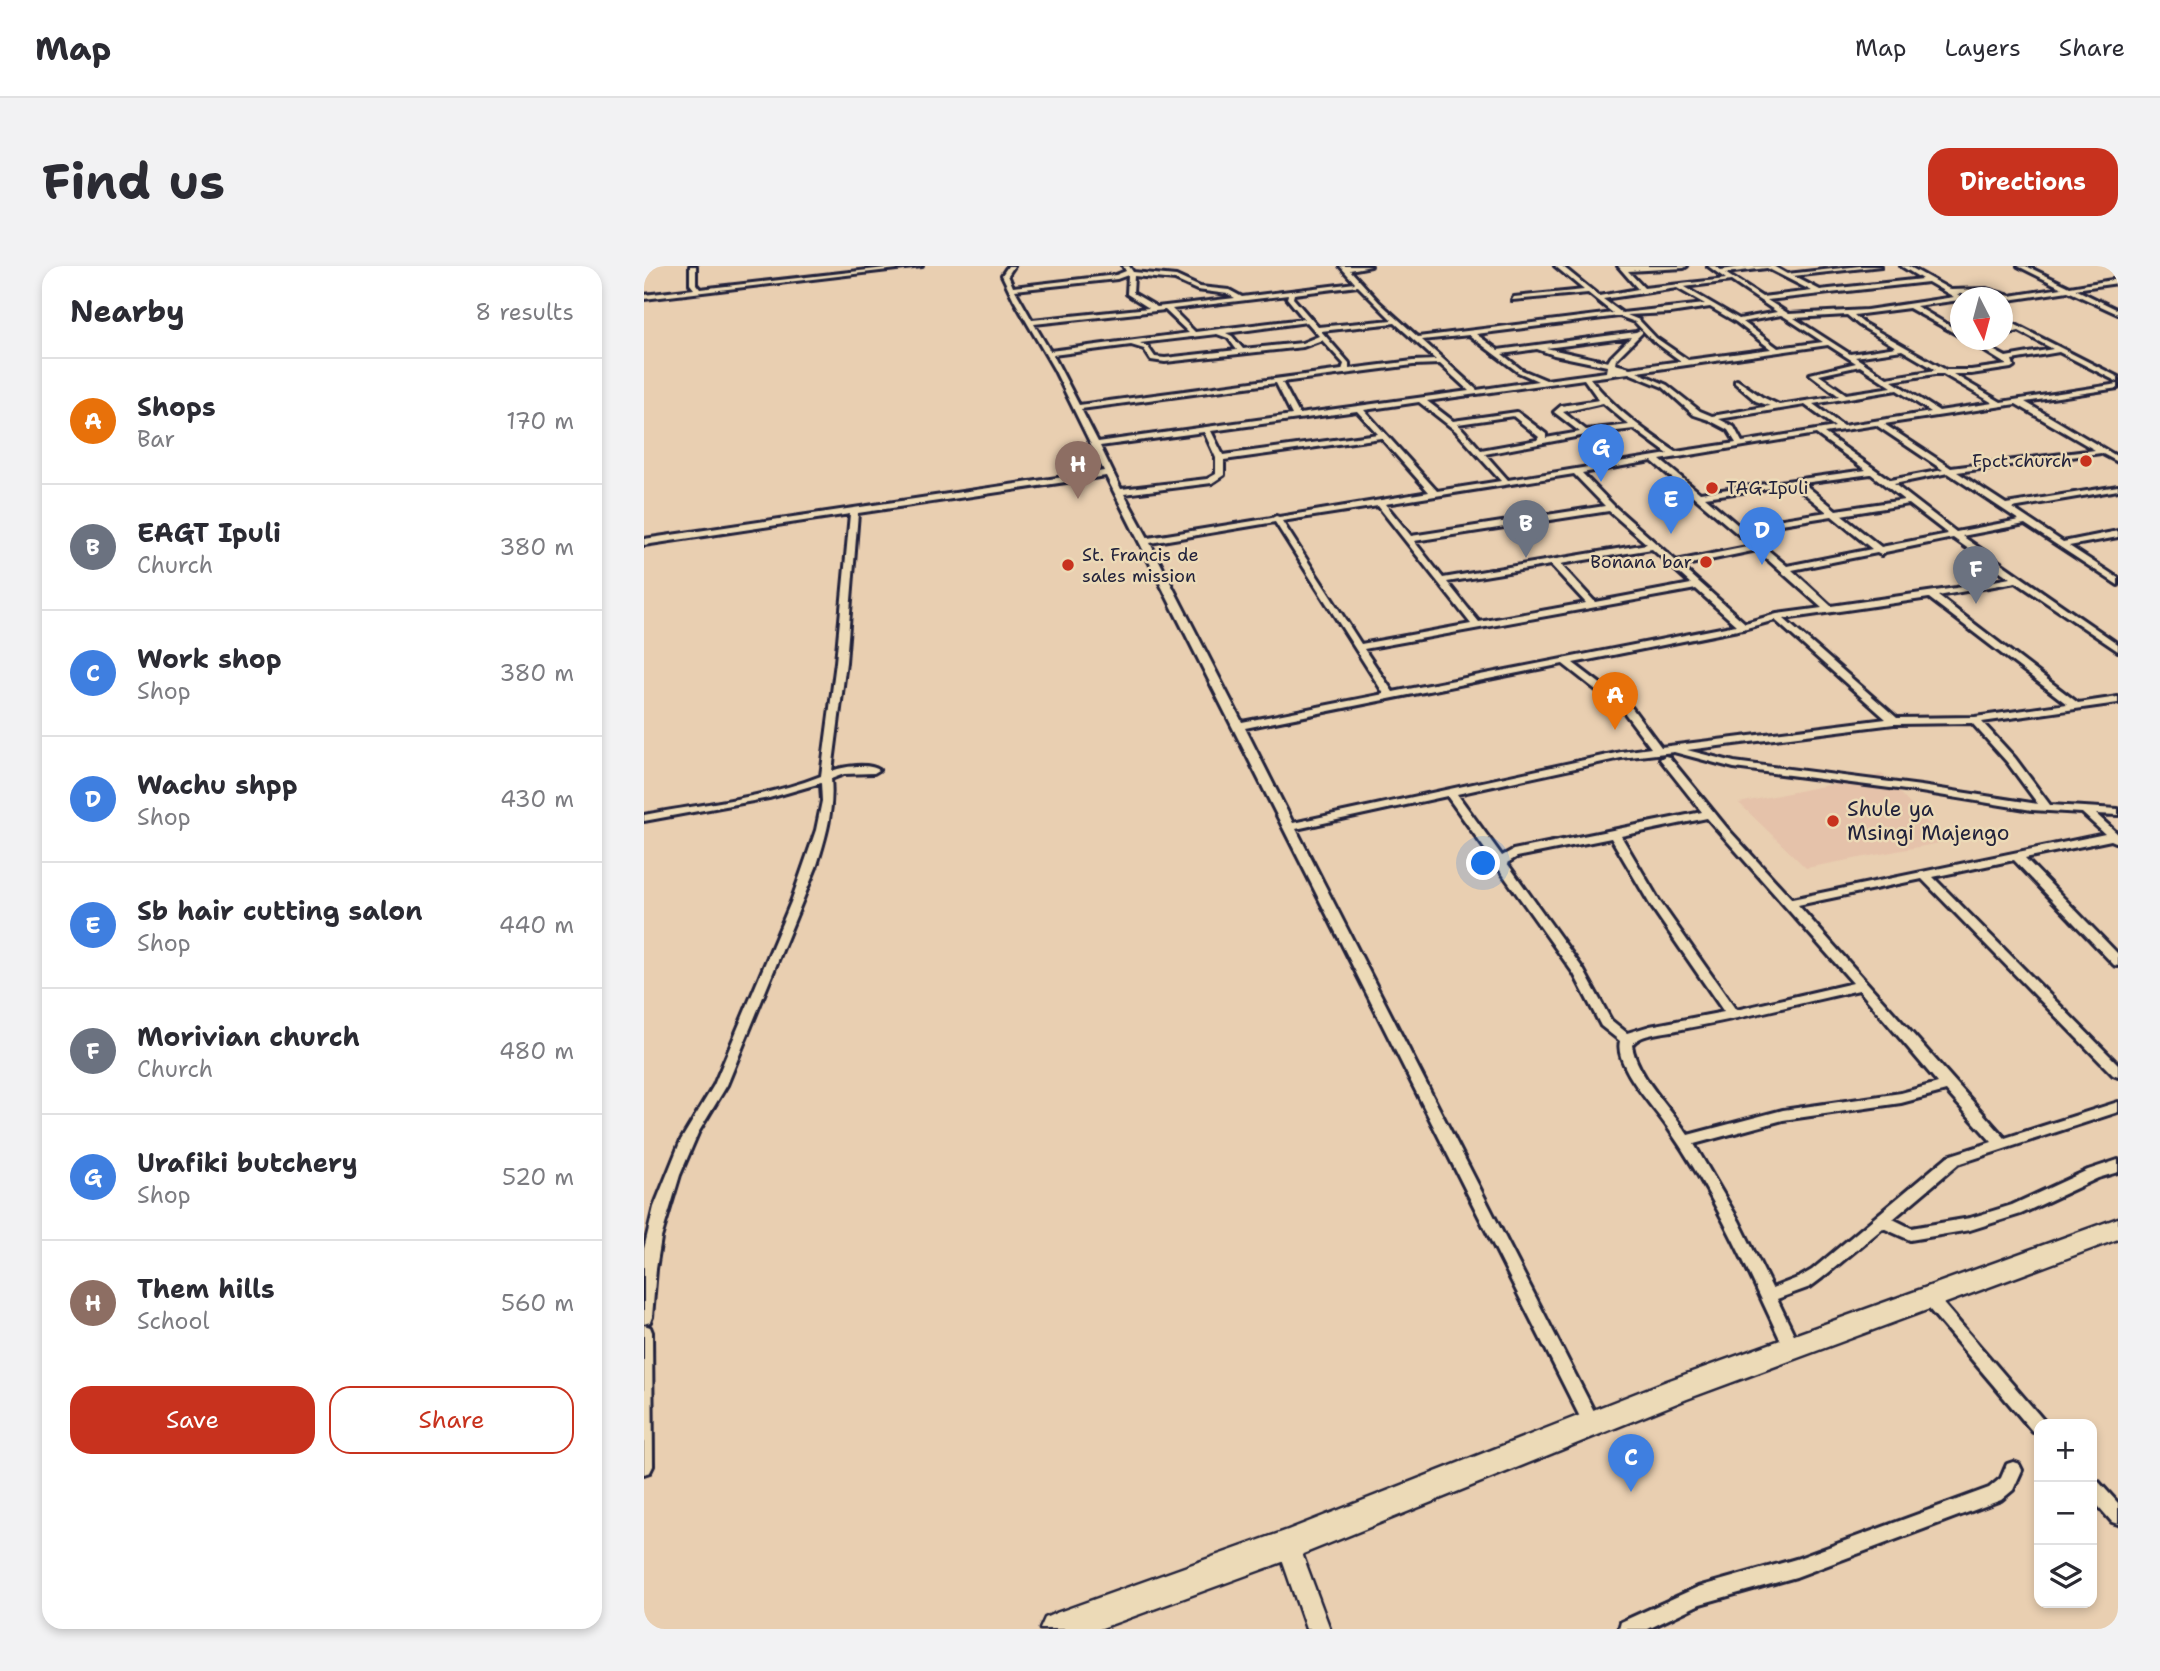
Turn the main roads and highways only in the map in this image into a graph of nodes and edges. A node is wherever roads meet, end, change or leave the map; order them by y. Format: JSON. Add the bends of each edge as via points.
{"nodes":[{"id":1,"x":2118,"y":1228,"type":"edge"},
{"id":2,"x":1056,"y":1629,"type":"edge"}],
"edges":[{"from":1,"to":2,"type":"highway","via":[[1591,1422],[1288,1545]]}]}
